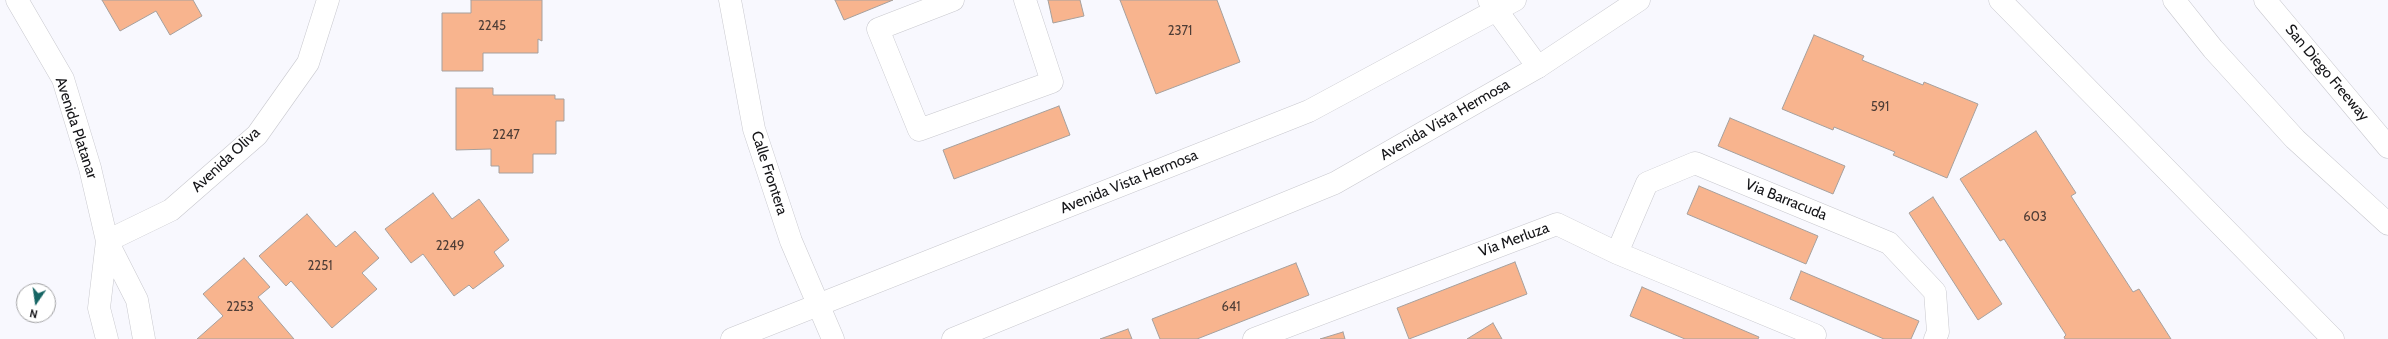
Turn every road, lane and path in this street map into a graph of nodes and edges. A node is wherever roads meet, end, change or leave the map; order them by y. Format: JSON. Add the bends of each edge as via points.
{"nodes":[{"id":1,"x":17,"y":0,"type":"edge"},
{"id":2,"x":328,"y":0,"type":"edge"},
{"id":3,"x":730,"y":0,"type":"edge"},
{"id":4,"x":953,"y":0,"type":"edge"},
{"id":5,"x":1025,"y":0,"type":"edge"},
{"id":6,"x":1515,"y":0,"type":"edge"},
{"id":7,"x":1639,"y":0,"type":"edge"},
{"id":8,"x":2000,"y":0,"type":"edge"},
{"id":9,"x":2174,"y":0,"type":"edge"},
{"id":10,"x":2265,"y":0,"type":"edge"},
{"id":11,"x":1493,"y":5,"type":"edge"},
{"id":12,"x":1538,"y":67,"type":"junction"},
{"id":13,"x":2388,"y":147,"type":"edge"},
{"id":14,"x":2388,"y":224,"type":"edge"},
{"id":15,"x":107,"y":241,"type":"junction"},
{"id":16,"x":1617,"y":253,"type":"junction"},
{"id":17,"x":820,"y":304,"type":"junction"},
{"id":18,"x":1817,"y":338,"type":"edge"},
{"id":19,"x":107,"y":339,"type":"edge"},
{"id":20,"x":144,"y":339,"type":"edge"},
{"id":21,"x":732,"y":339,"type":"edge"},
{"id":22,"x":833,"y":339,"type":"edge"},
{"id":23,"x":953,"y":339,"type":"edge"},
{"id":24,"x":1254,"y":339,"type":"edge"},
{"id":25,"x":1935,"y":339,"type":"edge"},
{"id":26,"x":2332,"y":339,"type":"edge"}],
"edges":[{"from":1,"to":15,"type":"main road","name":"Avenida Platanar","via":[[63,79],[90,168]]},
{"from":2,"to":15,"type":"main road","name":"Avenida Oliva","via":[[308,63],[257,135],[171,210]]},
{"from":3,"to":17,"type":"main road","name":"Calle Frontera","via":[[754,129],[791,241]]},
{"from":4,"to":5,"type":"main road","via":[[878,29],[919,130],[1052,82]]},
{"from":6,"to":11,"type":"main road","name":"Avenida Vista Hermosa"},
{"from":7,"to":12,"type":"main road","name":"Avenida Vista Hermosa"},
{"from":8,"to":26,"type":"main road"},
{"from":9,"to":14,"type":"main road","via":[[2213,49],[2295,139]]},
{"from":10,"to":13,"type":"main road","name":"San Diego Freeway"},
{"from":11,"to":12,"type":"main road"},
{"from":11,"to":17,"type":"main road","name":"Avenida Vista Hermosa","via":[[1309,111]]},
{"from":12,"to":23,"type":"main road","name":"Avenida Vista Hermosa","via":[[1335,183]]},
{"from":15,"to":19,"type":"main road","name":"Avenida Platanar","via":[[99,308]]},
{"from":15,"to":20,"type":"main road","name":"Avenida Platanar","via":[[137,300]]},
{"from":16,"to":18,"type":"main road","name":"Via Merluza"},
{"from":16,"to":24,"type":"main road","name":"Via Merluza","via":[[1557,224]]},
{"from":16,"to":25,"type":"main road","name":"Via Barracuda","via":[[1647,182],[1695,163],[1889,243],[1935,292],[1938,332]]},
{"from":17,"to":21,"type":"main road","name":"Avenida Vista Hermosa"},
{"from":17,"to":22,"type":"main road","name":"Calle Frontera"}]}
